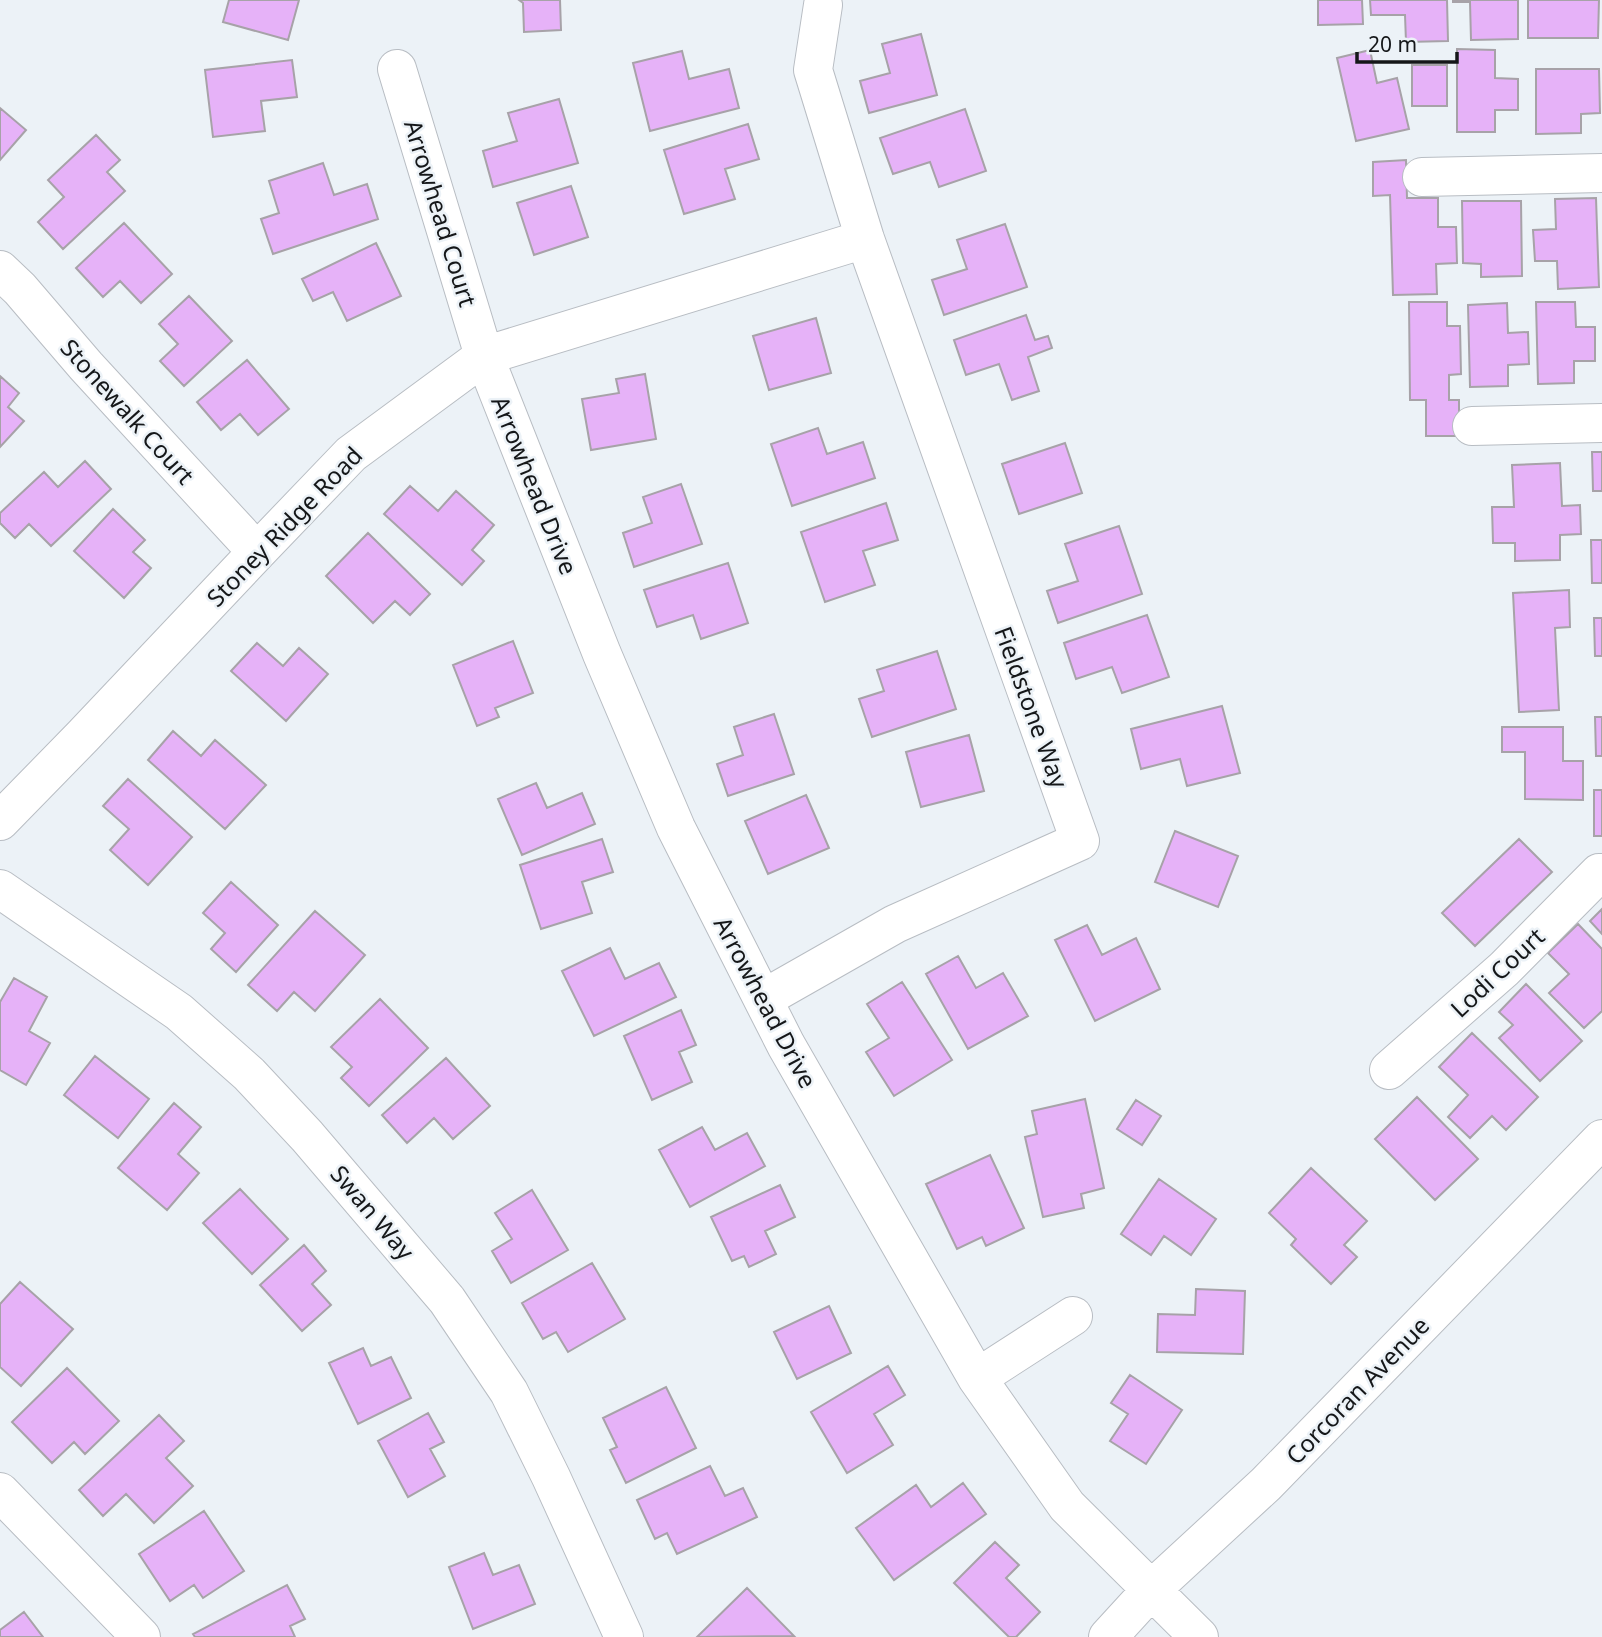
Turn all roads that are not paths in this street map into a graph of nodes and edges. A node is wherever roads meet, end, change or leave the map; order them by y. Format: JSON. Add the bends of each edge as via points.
{"nodes":[{"id":1,"x":823,"y":5,"type":"dead end"},
{"id":2,"x":397,"y":69,"type":"dead end"},
{"id":3,"x":1602,"y":173,"type":"edge"},
{"id":4,"x":1422,"y":177,"type":"dead end"},
{"id":5,"x":864,"y":239,"type":"junction"},
{"id":6,"x":0,"y":270,"type":"edge"},
{"id":7,"x":484,"y":356,"type":"junction"},
{"id":8,"x":1602,"y":423,"type":"edge"},
{"id":9,"x":1472,"y":426,"type":"dead end"},
{"id":10,"x":257,"y":552,"type":"junction"},
{"id":11,"x":0,"y":821,"type":"edge"},
{"id":12,"x":1602,"y":873,"type":"edge"},
{"id":13,"x":0,"y":889,"type":"edge"},
{"id":14,"x":763,"y":999,"type":"junction"},
{"id":15,"x":1389,"y":1070,"type":"dead end"},
{"id":16,"x":1602,"y":1139,"type":"edge"},
{"id":17,"x":1073,"y":1316,"type":"dead end"},
{"id":18,"x":977,"y":1378,"type":"junction"},
{"id":19,"x":0,"y":1492,"type":"edge"},
{"id":20,"x":1151,"y":1590,"type":"junction"},
{"id":21,"x":141,"y":1637,"type":"edge"},
{"id":22,"x":624,"y":1637,"type":"edge"},
{"id":23,"x":1108,"y":1637,"type":"edge"},
{"id":24,"x":1199,"y":1637,"type":"edge"}],
"edges":[{"from":1,"to":5,"type":"street","via":[[813,70]]},
{"from":2,"to":7,"type":"street","name":"Arrowhead Court"},
{"from":3,"to":4,"type":"street"},
{"from":5,"to":7,"type":"street","name":"Stoney Ridge Road"},
{"from":5,"to":14,"type":"street","name":"Fieldstone Way","via":[[1080,841],[895,924]]},
{"from":6,"to":10,"type":"street","name":"Stonewalk Court"},
{"from":7,"to":10,"type":"street","name":"Stoney Ridge Road","via":[[351,454]]},
{"from":7,"to":14,"type":"street","name":"Arrowhead Drive","via":[[676,828]]},
{"from":8,"to":9,"type":"street"},
{"from":10,"to":11,"type":"street","name":"Stoney Ridge Road"},
{"from":12,"to":15,"type":"street","name":"Lodi Court","via":[[1504,969]]},
{"from":13,"to":22,"type":"street","name":"Swan Way","via":[[179,1012],[249,1074],[404,1248],[447,1300],[509,1392]]},
{"from":14,"to":18,"type":"street","name":"Arrowhead Drive"},
{"from":16,"to":20,"type":"street","name":"Corcoran Avenue","via":[[1266,1484]]},
{"from":17,"to":18,"type":"street"},
{"from":18,"to":20,"type":"street","name":"Arrowhead Drive","via":[[1067,1506]]},
{"from":19,"to":21,"type":"street"},
{"from":20,"to":23,"type":"street","name":"Corcoran Avenue"},
{"from":20,"to":24,"type":"street","name":"Arrowhead Drive"}]}
